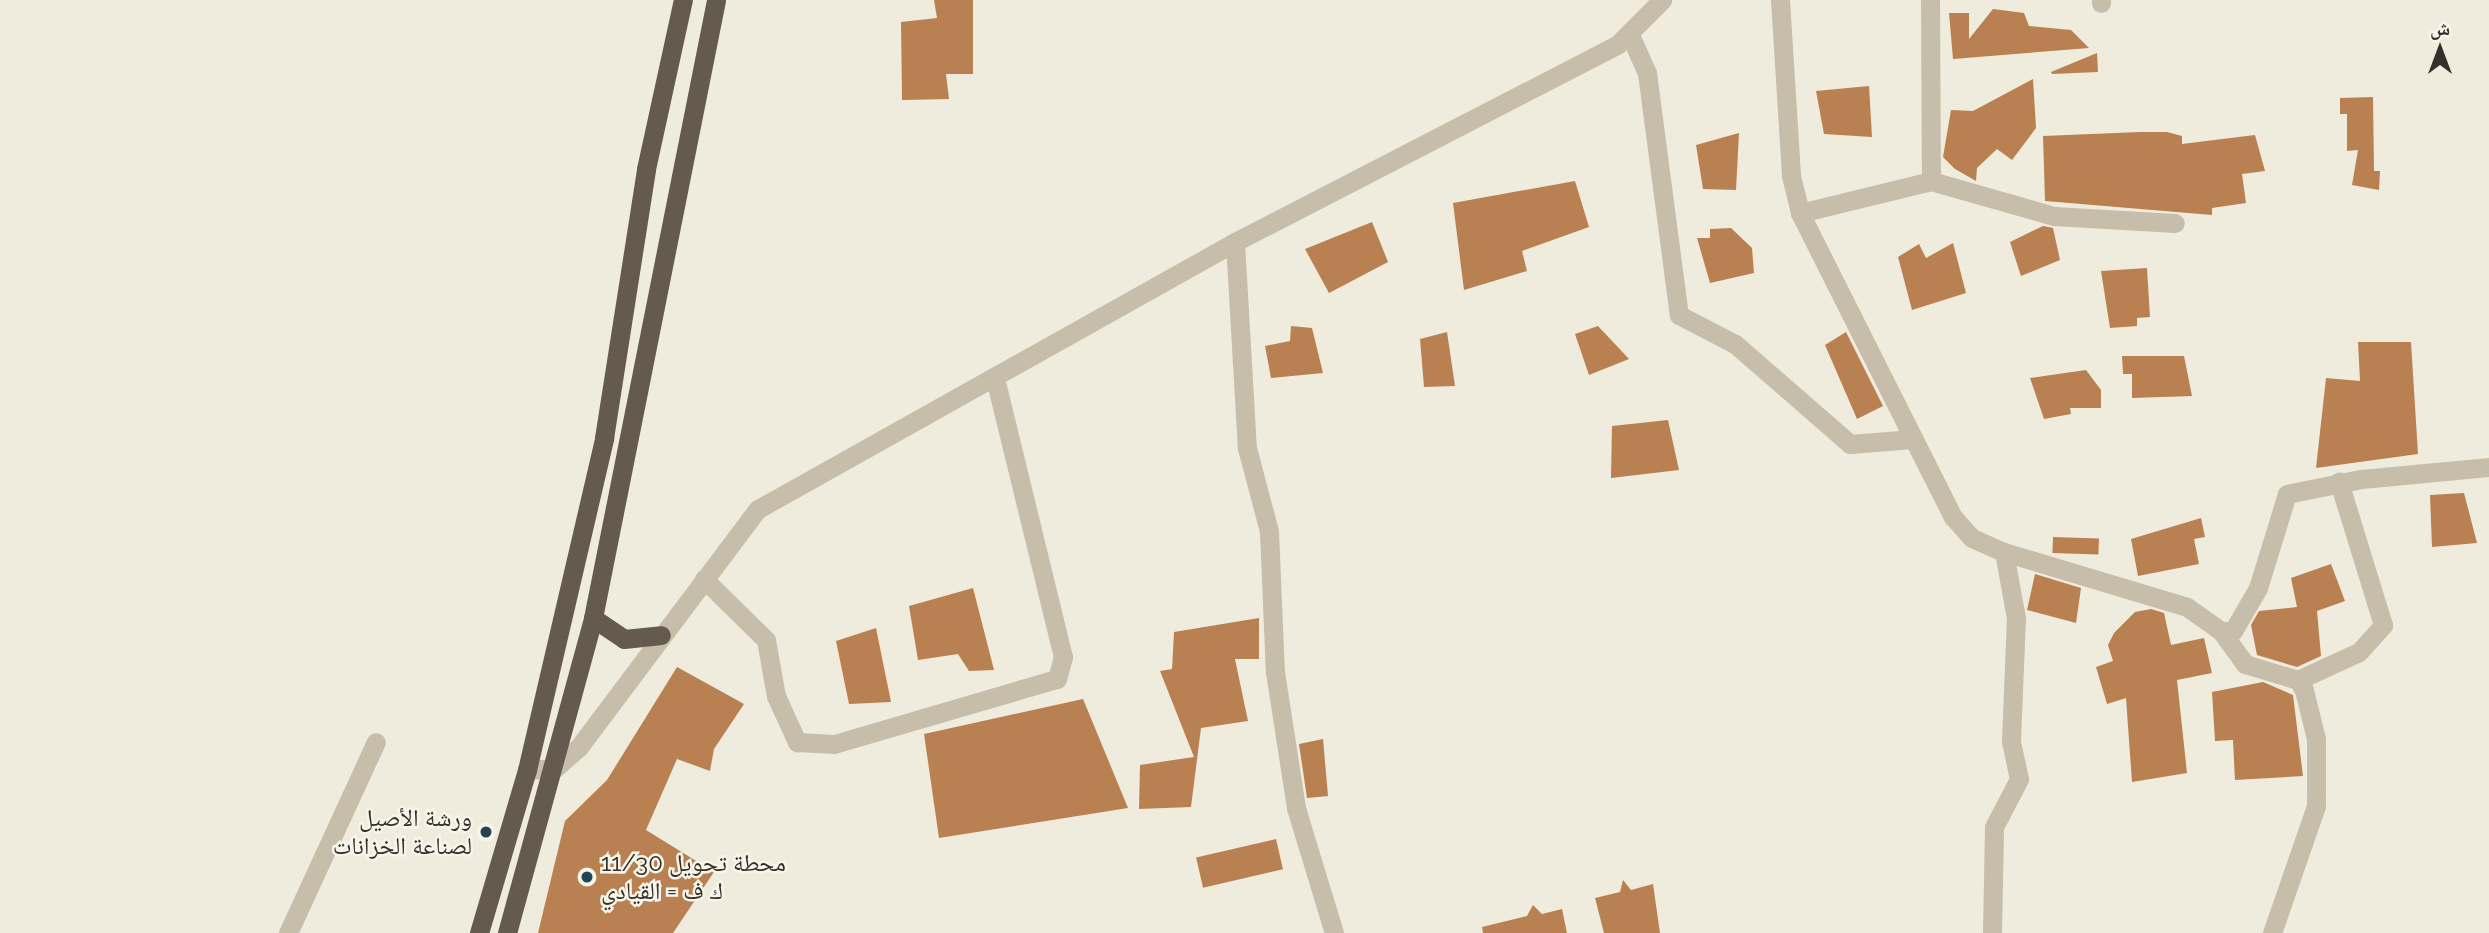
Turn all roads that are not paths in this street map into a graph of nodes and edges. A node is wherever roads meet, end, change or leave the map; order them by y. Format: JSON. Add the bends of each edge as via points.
{"nodes":[{"id":1,"x":683,"y":0,"type":"edge"},
{"id":2,"x":716,"y":0,"type":"edge"},
{"id":3,"x":1662,"y":0,"type":"edge"},
{"id":4,"x":1780,"y":0,"type":"edge"},
{"id":5,"x":1930,"y":0,"type":"edge"},
{"id":6,"x":1630,"y":35,"type":"junction"},
{"id":7,"x":1931,"y":181,"type":"junction"},
{"id":8,"x":1800,"y":213,"type":"junction"},
{"id":9,"x":2175,"y":223,"type":"dead end"},
{"id":10,"x":1235,"y":242,"type":"junction"},
{"id":11,"x":995,"y":378,"type":"junction"},
{"id":12,"x":1913,"y":439,"type":"junction"},
{"id":13,"x":2489,"y":467,"type":"edge"},
{"id":14,"x":2339,"y":482,"type":"junction"},
{"id":15,"x":2004,"y":552,"type":"junction"},
{"id":16,"x":704,"y":579,"type":"junction"},
{"id":17,"x":593,"y":618,"type":"junction"},
{"id":18,"x":2221,"y":631,"type":"junction"},
{"id":19,"x":661,"y":635,"type":"junction"},
{"id":20,"x":2298,"y":680,"type":"junction"},
{"id":21,"x":376,"y":742,"type":"dead end"},
{"id":22,"x":555,"y":768,"type":"junction"},
{"id":23,"x":527,"y":770,"type":"junction"},
{"id":24,"x":289,"y":933,"type":"edge"},
{"id":25,"x":479,"y":933,"type":"edge"},
{"id":26,"x":507,"y":933,"type":"edge"},
{"id":27,"x":1334,"y":933,"type":"edge"},
{"id":28,"x":1992,"y":933,"type":"edge"},
{"id":29,"x":2272,"y":933,"type":"edge"}],
"edges":[{"from":1,"to":23,"type":"highway","via":[[646,169],[604,438]]},
{"from":2,"to":17,"type":"highway"},
{"from":3,"to":6,"type":"street"},
{"from":4,"to":8,"type":"street","via":[[1790,163]]},
{"from":5,"to":7,"type":"street"},
{"from":6,"to":10,"type":"street"},
{"from":6,"to":12,"type":"street","via":[[1647,73],[1679,314],[1735,344],[1850,444]]},
{"from":7,"to":8,"type":"street"},
{"from":7,"to":9,"type":"street","via":[[2054,216]]},
{"from":8,"to":12,"type":"street"},
{"from":10,"to":11,"type":"street"},
{"from":10,"to":27,"type":"street","via":[[1247,448],[1269,531],[1275,672],[1296,807]]},
{"from":11,"to":16,"type":"street","via":[[758,509]]},
{"from":11,"to":16,"type":"street","via":[[1063,657],[1057,679],[834,744],[797,742],[779,707],[766,640]]},
{"from":12,"to":15,"type":"street","via":[[1954,517],[1972,538]]},
{"from":13,"to":14,"type":"street"},
{"from":14,"to":18,"type":"street","via":[[2287,494],[2258,589],[2233,631]]},
{"from":14,"to":20,"type":"street","via":[[2384,625],[2359,652]]},
{"from":15,"to":18,"type":"street","via":[[2164,597]]},
{"from":15,"to":28,"type":"street","via":[[2016,618],[2011,741],[2019,779],[1994,827]]},
{"from":16,"to":19,"type":"street"},
{"from":17,"to":19,"type":"highway","via":[[624,639]]},
{"from":17,"to":22,"type":"highway"},
{"from":18,"to":20,"type":"street","via":[[2245,664]]},
{"from":19,"to":22,"type":"street","via":[[593,731]]},
{"from":20,"to":29,"type":"street","via":[[2316,739],[2316,806]]},
{"from":21,"to":24,"type":"street"},
{"from":22,"to":23,"type":"street"},
{"from":22,"to":26,"type":"highway"},
{"from":23,"to":25,"type":"highway"}]}
